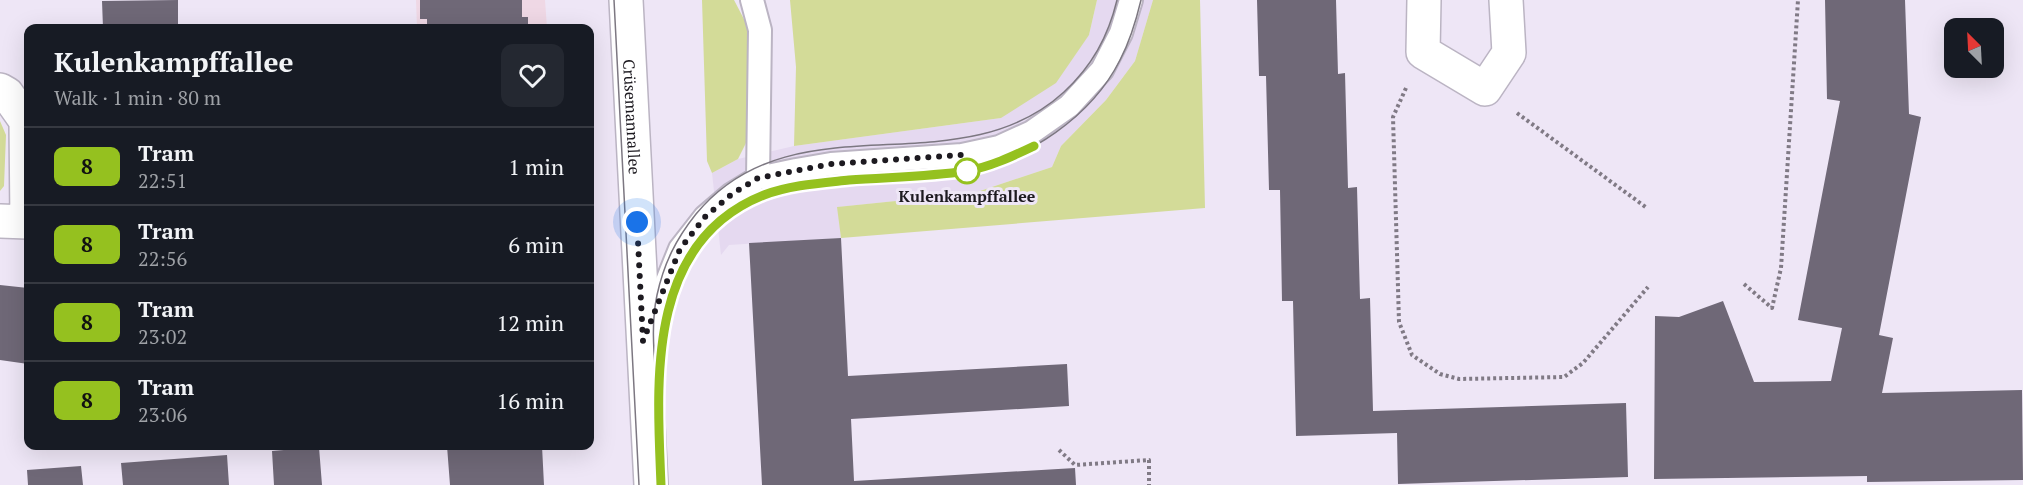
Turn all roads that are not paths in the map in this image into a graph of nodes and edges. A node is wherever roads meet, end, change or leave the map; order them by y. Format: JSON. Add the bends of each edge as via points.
{"nodes":[{"id":1,"x":626,"y":0,"type":"edge"},
{"id":2,"x":752,"y":0,"type":"edge"},
{"id":3,"x":1131,"y":0,"type":"edge"},
{"id":4,"x":1424,"y":0,"type":"edge"},
{"id":5,"x":1506,"y":0,"type":"edge"},
{"id":6,"x":0,"y":90,"type":"edge"},
{"id":7,"x":24,"y":118,"type":"edge"},
{"id":8,"x":758,"y":178,"type":"junction"},
{"id":9,"x":0,"y":221,"type":"edge"},
{"id":10,"x":24,"y":222,"type":"edge"},
{"id":11,"x":643,"y":341,"type":"junction"},
{"id":12,"x":651,"y":485,"type":"edge"}],
"edges":[{"from":1,"to":11,"type":"street","name":"Crüsemannallee"},
{"from":2,"to":8,"type":"lane","via":[[760,30]]},
{"from":3,"to":8,"type":"lane","via":[[1121,33],[1102,70],[1069,106],[1032,132],[999,147],[962,155],[831,164]]},
{"from":4,"to":5,"type":"street","via":[[1423,52],[1485,90],[1509,53]]},
{"from":6,"to":7,"type":"street"},
{"from":8,"to":11,"type":"lane","via":[[705,217],[680,249]]},
{"from":9,"to":10,"type":"street"},
{"from":11,"to":12,"type":"street","name":"Crüsemannallee"}]}
